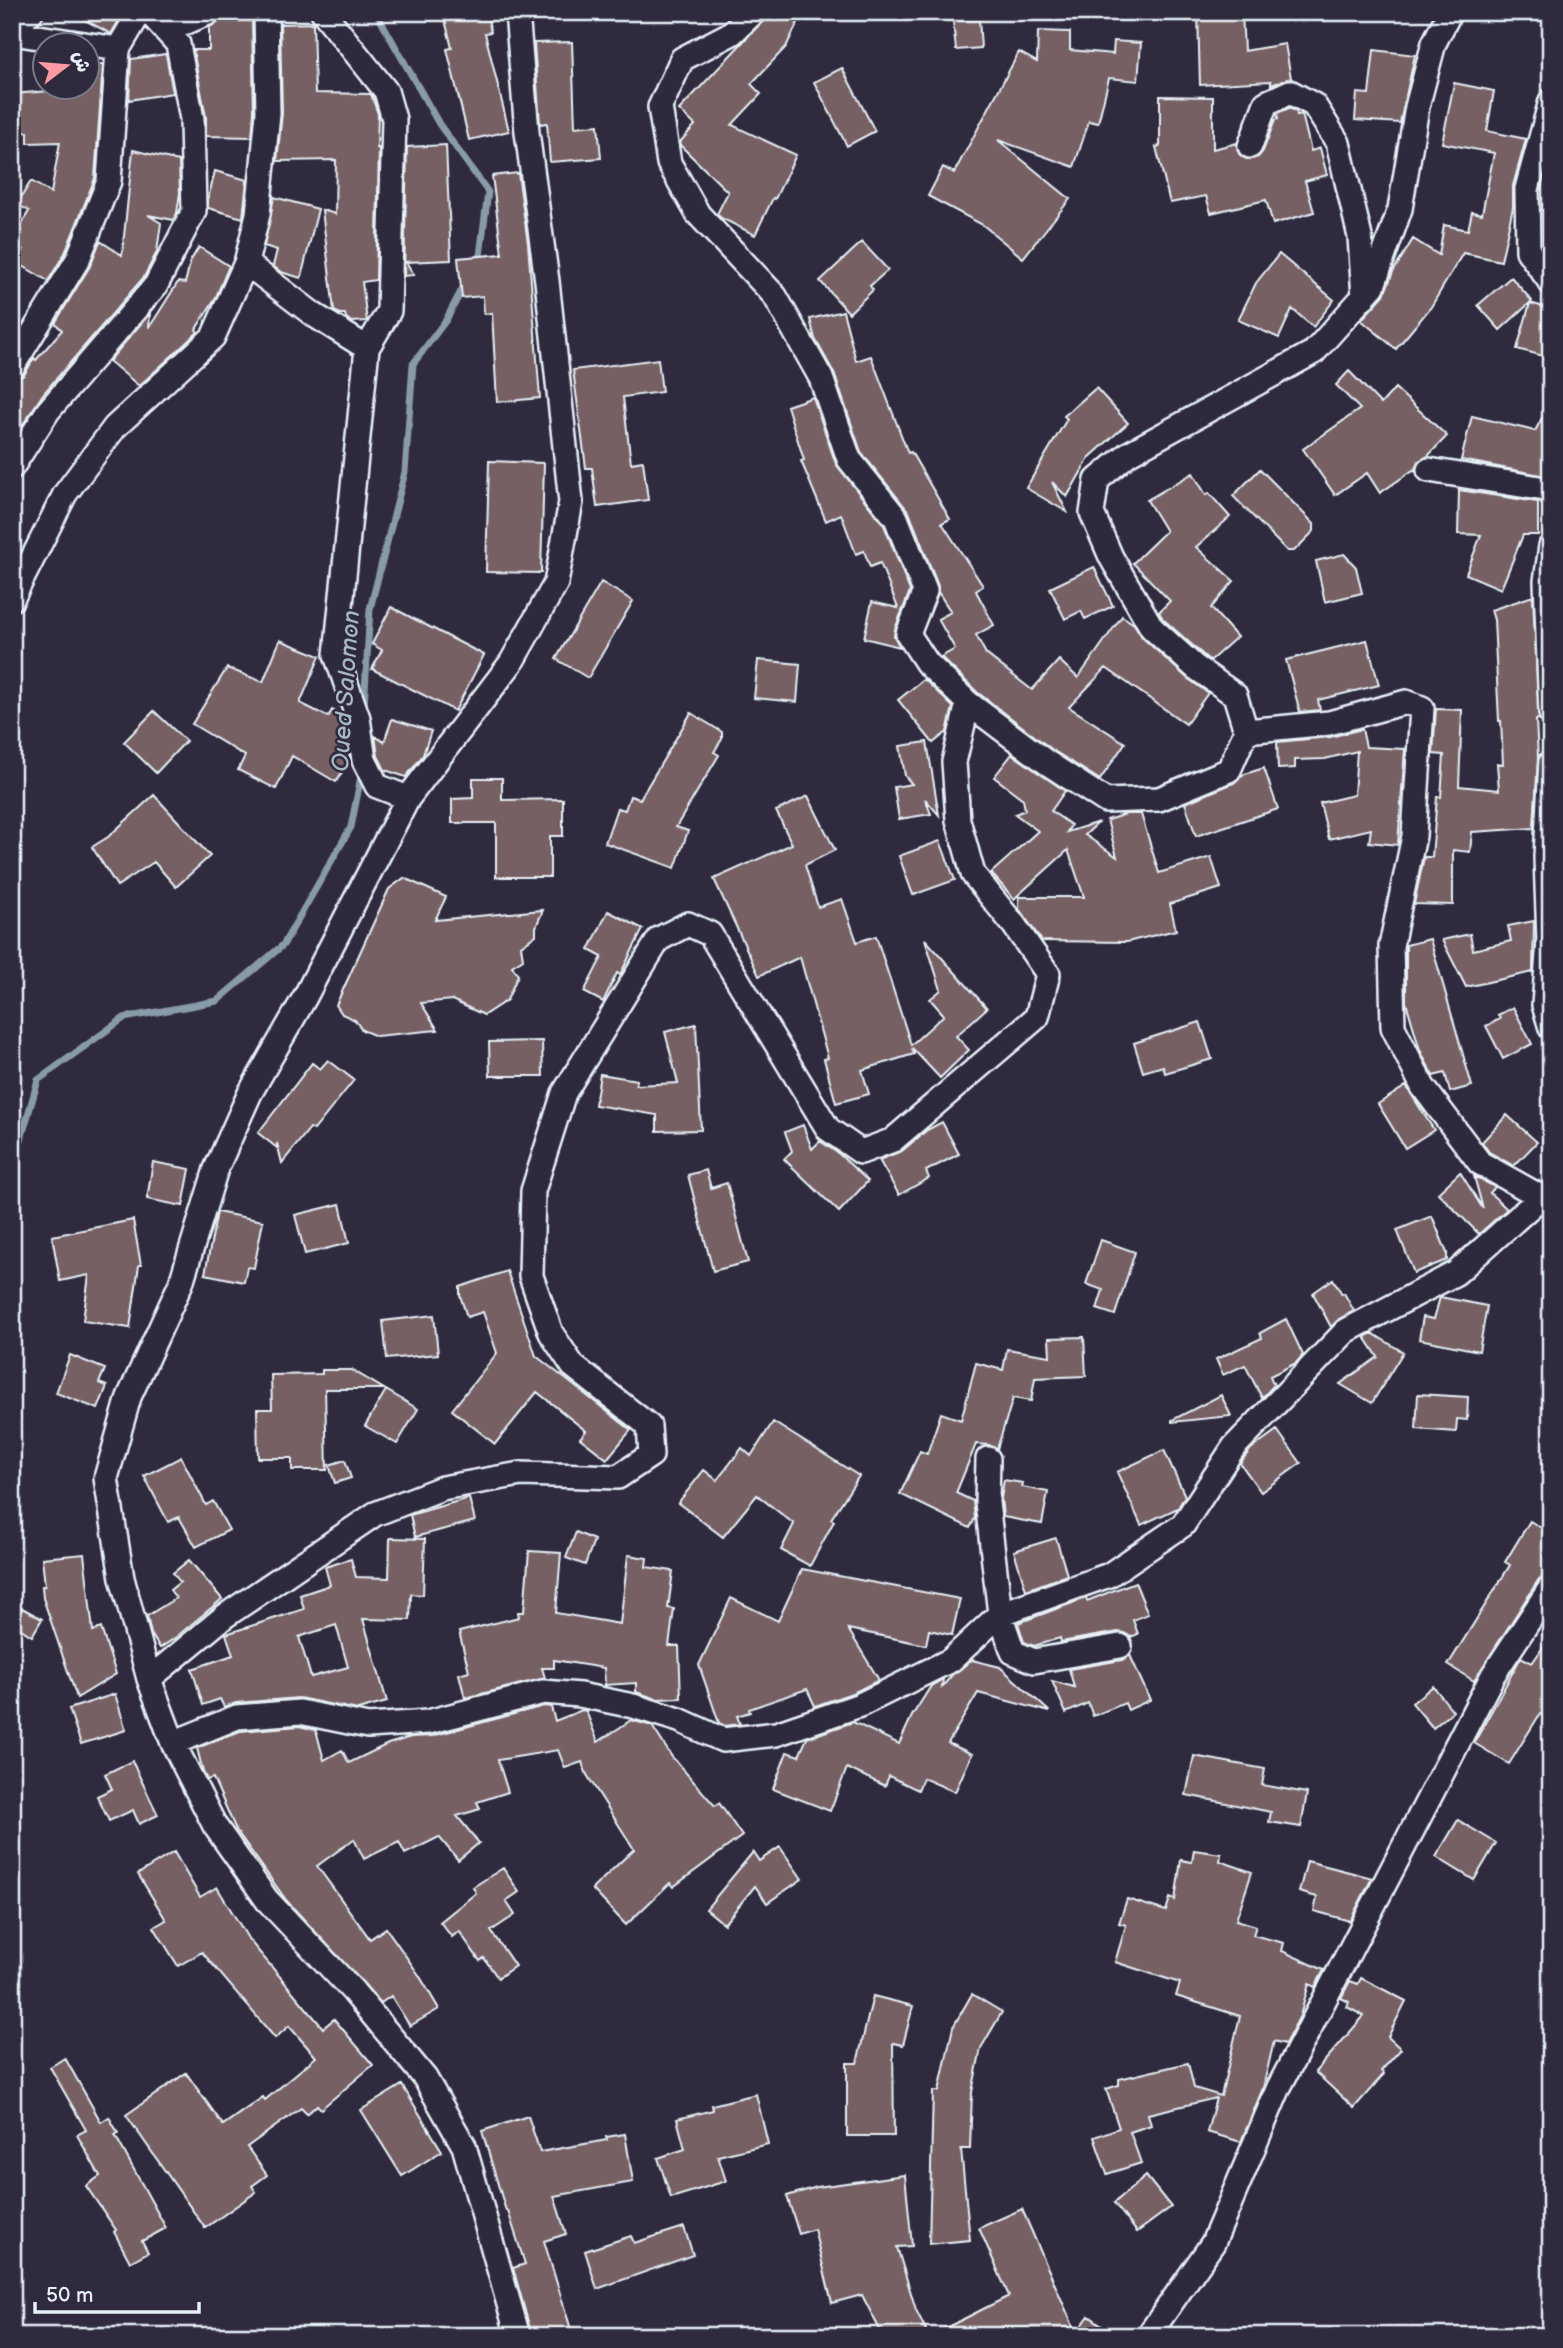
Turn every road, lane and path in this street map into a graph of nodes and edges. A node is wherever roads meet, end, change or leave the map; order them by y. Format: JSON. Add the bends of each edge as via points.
{"nodes":[{"id":1,"x":32,"y":12,"type":"edge"},
{"id":2,"x":140,"y":12,"type":"edge"},
{"id":3,"x":149,"y":12,"type":"edge"},
{"id":4,"x":210,"y":12,"type":"edge"},
{"id":5,"x":267,"y":12,"type":"edge"},
{"id":6,"x":323,"y":12,"type":"edge"},
{"id":7,"x":517,"y":12,"type":"edge"},
{"id":8,"x":754,"y":12,"type":"edge"},
{"id":9,"x":1450,"y":12,"type":"edge"},
{"id":10,"x":12,"y":23,"type":"edge"},
{"id":11,"x":166,"y":31,"type":"junction"},
{"id":12,"x":12,"y":33,"type":"edge"},
{"id":13,"x":118,"y":49,"type":"junction"},
{"id":14,"x":1551,"y":101,"type":"edge"},
{"id":15,"x":1250,"y":146,"type":"dead end"},
{"id":16,"x":246,"y":263,"type":"junction"},
{"id":17,"x":1551,"y":284,"type":"edge"},
{"id":18,"x":1364,"y":296,"type":"junction"},
{"id":19,"x":367,"y":348,"type":"junction"},
{"id":20,"x":12,"y":367,"type":"edge"},
{"id":21,"x":12,"y":467,"type":"edge"},
{"id":22,"x":1429,"y":470,"type":"dead end"},
{"id":23,"x":1551,"y":494,"type":"edge"},
{"id":24,"x":1551,"y":546,"type":"edge"},
{"id":25,"x":12,"y":599,"type":"edge"},
{"id":26,"x":968,"y":703,"type":"junction"},
{"id":27,"x":1551,"y":713,"type":"edge"},
{"id":28,"x":1245,"y":731,"type":"junction"},
{"id":29,"x":1551,"y":762,"type":"edge"},
{"id":30,"x":408,"y":798,"type":"junction"},
{"id":31,"x":1551,"y":1028,"type":"edge"},
{"id":32,"x":1546,"y":1196,"type":"edge"},
{"id":33,"x":988,"y":1459,"type":"dead end"},
{"id":34,"x":1551,"y":1587,"type":"edge"},
{"id":35,"x":1000,"y":1614,"type":"junction"},
{"id":36,"x":1120,"y":1646,"type":"dead end"},
{"id":37,"x":149,"y":1679,"type":"junction"},
{"id":38,"x":173,"y":1743,"type":"junction"},
{"id":39,"x":519,"y":2336,"type":"edge"},
{"id":40,"x":1148,"y":2336,"type":"edge"}],
"edges":[{"from":1,"to":10,"type":"street"},
{"from":2,"to":13,"type":"street"},
{"from":3,"to":11,"type":"street"},
{"from":4,"to":11,"type":"street"},
{"from":5,"to":16,"type":"street","via":[[268,113],[258,214]]},
{"from":6,"to":19,"type":"street","via":[[386,91],[394,119],[389,311]]},
{"from":7,"to":30,"type":"street","via":[[571,502],[556,583],[511,663]]},
{"from":8,"to":26,"type":"street","via":[[732,33],[682,59],[660,107],[669,163],[698,214],[775,296],[821,378],[849,459],[896,518],[925,591],[908,634],[927,663]]},
{"from":9,"to":18,"type":"street","via":[[1434,43],[1417,107],[1400,209],[1373,286]]},
{"from":11,"to":21,"type":"street","via":[[178,44],[192,119],[194,211],[156,285],[48,411]]},
{"from":12,"to":13,"type":"street"},
{"from":13,"to":20,"type":"street","via":[[109,181],[78,259]]},
{"from":14,"to":17,"type":"street","via":[[1527,189],[1528,251]]},
{"from":15,"to":18,"type":"street","via":[[1266,103],[1290,92],[1314,105],[1338,143],[1360,237]]},
{"from":16,"to":19,"type":"street"},
{"from":16,"to":25,"type":"street","via":[[213,337],[115,427],[65,494]]},
{"from":18,"to":28,"type":"street","via":[[1314,352],[1128,454],[1097,480],[1092,513],[1111,557],[1152,628],[1235,695]]},
{"from":19,"to":30,"type":"street","via":[[336,655],[358,718],[364,760],[377,786]]},
{"from":22,"to":23,"type":"street","via":[[1545,489]]},
{"from":24,"to":27,"type":"street","via":[[1546,581]]},
{"from":26,"to":28,"type":"street","via":[[1045,762],[1105,800],[1159,799],[1229,769]]},
{"from":26,"to":37,"type":"street","via":[[954,762],[958,820],[974,874],[1048,974],[1037,1017],[893,1140],[861,1152],[828,1129],[710,934],[688,924],[659,939],[564,1093],[533,1191],[531,1264],[551,1333],[573,1366],[649,1426],[651,1455],[618,1477],[521,1474],[442,1488],[375,1514],[225,1616]]},
{"from":28,"to":32,"type":"street","via":[[1329,723],[1406,702],[1422,708],[1414,836],[1391,946],[1393,1027],[1423,1087],[1480,1163]]},
{"from":29,"to":31,"type":"street","via":[[1544,1005]]},
{"from":30,"to":37,"type":"street","via":[[312,985],[250,1093],[216,1168],[181,1283],[129,1397],[106,1478],[122,1578]]},
{"from":32,"to":35,"type":"street","via":[[1456,1273],[1346,1331],[1234,1447],[1183,1525],[1109,1576]]},
{"from":33,"to":35,"type":"street","via":[[987,1502]]},
{"from":34,"to":40,"type":"street","via":[[1493,1675],[1285,2074],[1213,2243]]},
{"from":35,"to":36,"type":"street","via":[[1013,1652],[1034,1661]]},
{"from":35,"to":38,"type":"street","via":[[951,1660],[860,1705],[776,1734],[723,1740],[633,1706],[543,1692],[428,1722],[368,1726],[300,1712],[237,1717]]},
{"from":37,"to":38,"type":"street"},
{"from":38,"to":39,"type":"street","via":[[215,1826],[267,1900],[353,1991],[425,2078],[464,2146]]}]}
